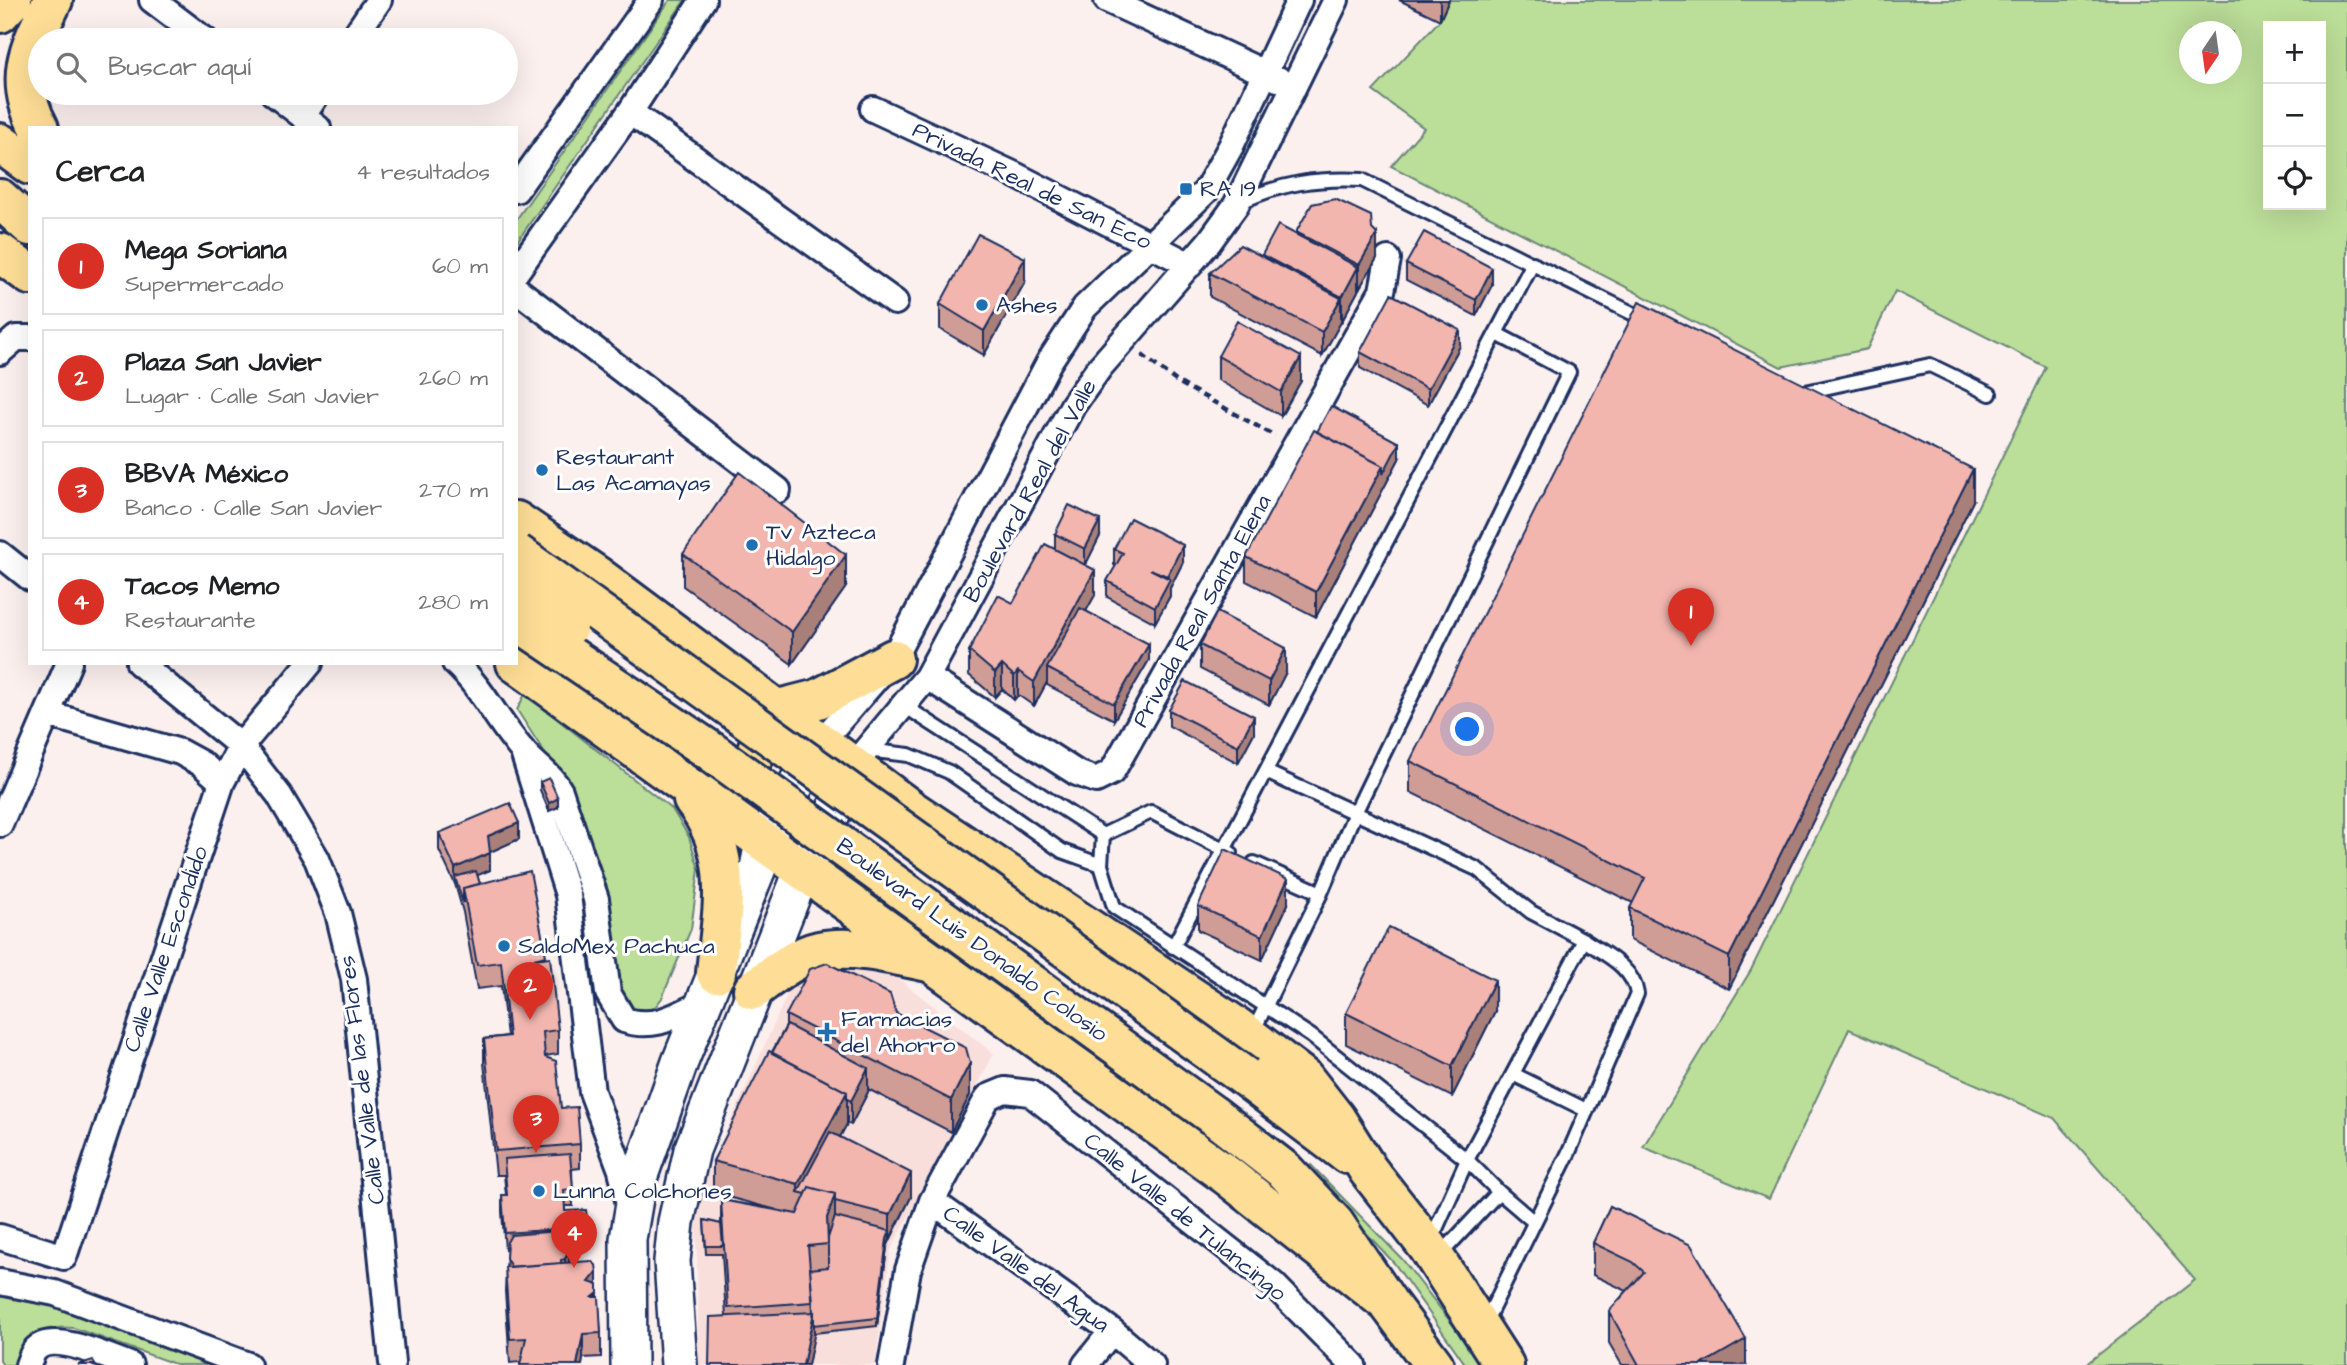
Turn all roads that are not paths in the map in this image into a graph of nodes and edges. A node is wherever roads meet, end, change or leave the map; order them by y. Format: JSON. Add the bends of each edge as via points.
{"nodes":[{"id":1,"x":12,"y":0,"type":"edge"},
{"id":2,"x":52,"y":0,"type":"edge"},
{"id":3,"x":152,"y":0,"type":"edge"},
{"id":4,"x":379,"y":0,"type":"edge"},
{"id":5,"x":651,"y":0,"type":"edge"},
{"id":6,"x":704,"y":0,"type":"edge"},
{"id":7,"x":1107,"y":0,"type":"edge"},
{"id":8,"x":1300,"y":0,"type":"edge"},
{"id":9,"x":1336,"y":0,"type":"edge"},
{"id":10,"x":0,"y":13,"type":"edge"},
{"id":11,"x":189,"y":28,"type":"edge"},
{"id":12,"x":360,"y":28,"type":"edge"},
{"id":13,"x":16,"y":42,"type":"edge"},
{"id":14,"x":1265,"y":73,"type":"junction"},
{"id":15,"x":1295,"y":87,"type":"junction"},
{"id":16,"x":28,"y":100,"type":"edge"},
{"id":17,"x":30,"y":105,"type":"edge"},
{"id":18,"x":288,"y":105,"type":"edge"},
{"id":19,"x":315,"y":105,"type":"edge"},
{"id":20,"x":873,"y":109,"type":"dead end"},
{"id":21,"x":630,"y":112,"type":"junction"},
{"id":22,"x":310,"y":122,"type":"edge"},
{"id":23,"x":37,"y":126,"type":"edge"},
{"id":24,"x":0,"y":143,"type":"edge"},
{"id":25,"x":28,"y":164,"type":"edge"},
{"id":26,"x":518,"y":187,"type":"edge"},
{"id":27,"x":1206,"y":191,"type":"junction"},
{"id":28,"x":1236,"y":205,"type":"junction"},
{"id":29,"x":1149,"y":243,"type":"junction"},
{"id":30,"x":0,"y":253,"type":"edge"},
{"id":31,"x":1388,"y":259,"type":"dead end"},
{"id":32,"x":1533,"y":263,"type":"junction"},
{"id":33,"x":1190,"y":265,"type":"junction"},
{"id":34,"x":518,"y":269,"type":"edge"},
{"id":35,"x":0,"y":274,"type":"edge"},
{"id":36,"x":28,"y":274,"type":"edge"},
{"id":37,"x":28,"y":283,"type":"edge"},
{"id":38,"x":518,"y":291,"type":"edge"},
{"id":39,"x":895,"y":302,"type":"dead end"},
{"id":40,"x":1658,"y":325,"type":"edge"},
{"id":41,"x":1497,"y":334,"type":"junction"},
{"id":42,"x":1783,"y":388,"type":"edge"},
{"id":43,"x":1990,"y":394,"type":"dead end"},
{"id":44,"x":778,"y":490,"type":"dead end"},
{"id":45,"x":518,"y":522,"type":"edge"},
{"id":46,"x":0,"y":554,"type":"edge"},
{"id":47,"x":518,"y":554,"type":"edge"},
{"id":48,"x":28,"y":576,"type":"edge"},
{"id":49,"x":518,"y":588,"type":"edge"},
{"id":50,"x":518,"y":621,"type":"edge"},
{"id":51,"x":893,"y":659,"type":"junction"},
{"id":52,"x":518,"y":664,"type":"edge"},
{"id":53,"x":68,"y":665,"type":"edge"},
{"id":54,"x":141,"y":665,"type":"edge"},
{"id":55,"x":308,"y":665,"type":"edge"},
{"id":56,"x":457,"y":665,"type":"edge"},
{"id":57,"x":927,"y":677,"type":"junction"},
{"id":58,"x":903,"y":705,"type":"junction"},
{"id":59,"x":772,"y":708,"type":"junction"},
{"id":60,"x":47,"y":714,"type":"junction"},
{"id":61,"x":820,"y":743,"type":"junction"},
{"id":62,"x":241,"y":746,"type":"junction"},
{"id":63,"x":851,"y":766,"type":"junction"},
{"id":64,"x":1266,"y":772,"type":"junction"},
{"id":65,"x":222,"y":782,"type":"junction"},
{"id":66,"x":694,"y":793,"type":"junction"},
{"id":67,"x":910,"y":809,"type":"junction"},
{"id":68,"x":1354,"y":815,"type":"junction"},
{"id":69,"x":560,"y":823,"type":"junction"},
{"id":70,"x":0,"y":824,"type":"edge"},
{"id":71,"x":1103,"y":835,"type":"junction"},
{"id":72,"x":763,"y":842,"type":"junction"},
{"id":73,"x":1224,"y":850,"type":"junction"},
{"id":74,"x":1101,"y":865,"type":"junction"},
{"id":75,"x":803,"y":869,"type":"junction"},
{"id":76,"x":593,"y":888,"type":"junction"},
{"id":77,"x":1321,"y":893,"type":"junction"},
{"id":78,"x":568,"y":895,"type":"junction"},
{"id":79,"x":851,"y":903,"type":"junction"},
{"id":80,"x":1584,"y":940,"type":"junction"},
{"id":81,"x":1173,"y":947,"type":"junction"},
{"id":82,"x":939,"y":965,"type":"junction"},
{"id":83,"x":710,"y":988,"type":"junction"},
{"id":84,"x":753,"y":990,"type":"junction"},
{"id":85,"x":624,"y":1020,"type":"junction"},
{"id":86,"x":1259,"y":1022,"type":"junction"},
{"id":87,"x":592,"y":1066,"type":"junction"},
{"id":88,"x":1513,"y":1074,"type":"junction"},
{"id":89,"x":1586,"y":1110,"type":"junction"},
{"id":90,"x":1467,"y":1160,"type":"junction"},
{"id":91,"x":1368,"y":1170,"type":"junction"},
{"id":92,"x":1499,"y":1192,"type":"junction"},
{"id":93,"x":932,"y":1201,"type":"junction"},
{"id":94,"x":631,"y":1212,"type":"junction"},
{"id":95,"x":1534,"y":1222,"type":"junction"},
{"id":96,"x":0,"y":1237,"type":"edge"},
{"id":97,"x":1432,"y":1253,"type":"junction"},
{"id":98,"x":0,"y":1282,"type":"edge"},
{"id":99,"x":1388,"y":1303,"type":"junction"},
{"id":100,"x":1481,"y":1329,"type":"junction"},
{"id":101,"x":1112,"y":1331,"type":"junction"},
{"id":102,"x":393,"y":1363,"type":"edge"},
{"id":103,"x":28,"y":1365,"type":"edge"},
{"id":104,"x":130,"y":1365,"type":"edge"},
{"id":105,"x":248,"y":1365,"type":"edge"},
{"id":106,"x":629,"y":1365,"type":"edge"},
{"id":107,"x":679,"y":1365,"type":"edge"},
{"id":108,"x":891,"y":1365,"type":"edge"},
{"id":109,"x":1085,"y":1365,"type":"edge"},
{"id":110,"x":1152,"y":1365,"type":"edge"},
{"id":111,"x":1353,"y":1365,"type":"edge"},
{"id":112,"x":1434,"y":1365,"type":"edge"},
{"id":113,"x":1504,"y":1365,"type":"edge"}],
"edges":[{"from":1,"to":10,"type":"main road"},
{"from":2,"to":13,"type":"main road"},
{"from":3,"to":11,"type":"street"},
{"from":4,"to":12,"type":"street"},
{"from":5,"to":26,"type":"street"},
{"from":6,"to":21,"type":"street"},
{"from":7,"to":14,"type":"street"},
{"from":8,"to":14,"type":"street","name":"Boulevard Real del Valle"},
{"from":9,"to":15,"type":"street","name":"Boulevard Real del Valle"},
{"from":13,"to":16,"type":"main road","via":[[25,66]]},
{"from":14,"to":15,"type":"street"},
{"from":14,"to":27,"type":"street","name":"Boulevard Real del Valle"},
{"from":15,"to":28,"type":"street","name":"Boulevard Real del Valle"},
{"from":17,"to":23,"type":"main road"},
{"from":18,"to":22,"type":"street"},
{"from":19,"to":22,"type":"street"},
{"from":20,"to":29,"type":"street","name":"Privada Real de San Eco"},
{"from":21,"to":34,"type":"street"},
{"from":21,"to":39,"type":"street"},
{"from":24,"to":25,"type":"main road"},
{"from":27,"to":28,"type":"street"},
{"from":27,"to":29,"type":"street","name":"Boulevard Real del Valle","via":[[1173,226]]},
{"from":28,"to":32,"type":"lane","via":[[1290,183],[1325,178],[1362,180]]},
{"from":28,"to":33,"type":"street","name":"Boulevard Real del Valle"},
{"from":29,"to":33,"type":"street","name":"Privada Real de San Eco"},
{"from":29,"to":51,"type":"street","name":"Boulevard Real del Valle","via":[[1085,307],[1049,362]]},
{"from":30,"to":36,"type":"main road"},
{"from":31,"to":57,"type":"street","name":"Privada Real Santa Elena","via":[[1382,290],[1112,772],[1096,780],[1077,773]]},
{"from":32,"to":40,"type":"lane"},
{"from":32,"to":41,"type":"lane"},
{"from":33,"to":57,"type":"street","name":"Boulevard Real del Valle","via":[[1073,405]]},
{"from":35,"to":37,"type":"main road"},
{"from":38,"to":44,"type":"street"},
{"from":41,"to":64,"type":"lane"},
{"from":41,"to":68,"type":"lane","via":[[1569,372]]},
{"from":42,"to":43,"type":"lane","via":[[1795,394],[1930,365]]},
{"from":45,"to":59,"type":"main road","name":"Boulevard Luis Donaldo Colosio"},
{"from":46,"to":48,"type":"street"},
{"from":47,"to":63,"type":"main road","name":"Boulevard Luis Donaldo Colosio","bridge":true},
{"from":49,"to":63,"type":"main road","bridge":true,"via":[[782,776]]},
{"from":50,"to":99,"type":"main road","name":"Boulevard Luis Donaldo Colosio","bridge":true,"via":[[712,752],[1285,1171],[1334,1223]]},
{"from":51,"to":59,"type":"main road","via":[[818,699]]},
{"from":51,"to":61,"type":"street","name":"Boulevard Real del Valle"},
{"from":52,"to":66,"type":"main road","name":"Boulevard Luis Donaldo Colosio"},
{"from":53,"to":60,"type":"street"},
{"from":54,"to":62,"type":"street","name":"Calle Valle de las Flores"},
{"from":55,"to":62,"type":"street","name":"Calle Valle Escondido"},
{"from":56,"to":69,"type":"street","via":[[494,708],[523,752],[532,789]]},
{"from":57,"to":58,"type":"street","name":"Boulevard Real del Valle"},
{"from":58,"to":63,"type":"street","name":"Boulevard Real del Valle"},
{"from":58,"to":71,"type":"lane"},
{"from":59,"to":61,"type":"main road","name":"Boulevard Luis Donaldo Colosio"},
{"from":59,"to":66,"type":"main road","via":[[751,765],[730,788]]},
{"from":60,"to":65,"type":"street","via":[[180,752]]},
{"from":60,"to":70,"type":"street"},
{"from":61,"to":63,"type":"main road","name":"Boulevard Luis Donaldo Colosio"},
{"from":61,"to":72,"type":"main road"},
{"from":62,"to":65,"type":"street","name":"Calle Valle Escondido"},
{"from":62,"to":102,"type":"street","name":"Calle Valle de las Flores","via":[[279,795],[317,859],[338,913],[354,978]]},
{"from":63,"to":67,"type":"main road","name":"Boulevard Luis Donaldo Colosio"},
{"from":63,"to":74,"type":"lane","via":[[909,755],[949,772],[1062,851]]},
{"from":63,"to":75,"type":"main road"},
{"from":63,"to":91,"type":"main road","name":"Boulevard Luis Donaldo Colosio","bridge":true},
{"from":64,"to":68,"type":"lane"},
{"from":64,"to":73,"type":"lane"},
{"from":65,"to":96,"type":"street","name":"Calle Valle Escondido","via":[[64,1257]]},
{"from":66,"to":72,"type":"main road","name":"Boulevard Luis Donaldo Colosio"},
{"from":66,"to":83,"type":"main road","via":[[718,842],[724,867]]},
{"from":67,"to":79,"type":"main road","via":[[870,850]]},
{"from":67,"to":86,"type":"main road","name":"Boulevard Luis Donaldo Colosio"},
{"from":68,"to":77,"type":"lane"},
{"from":68,"to":80,"type":"lane","via":[[1477,869],[1531,912]]},
{"from":69,"to":76,"type":"street"},
{"from":69,"to":78,"type":"street"},
{"from":71,"to":73,"type":"lane","via":[[1151,812]]},
{"from":71,"to":74,"type":"lane"},
{"from":72,"to":75,"type":"main road","name":"Boulevard Luis Donaldo Colosio"},
{"from":72,"to":83,"type":"main road","via":[[758,868]]},
{"from":73,"to":77,"type":"lane"},
{"from":73,"to":81,"type":"lane"},
{"from":74,"to":81,"type":"lane","via":[[1114,907]]},
{"from":75,"to":79,"type":"main road","name":"Boulevard Luis Donaldo Colosio"},
{"from":75,"to":84,"type":"main road"},
{"from":76,"to":78,"type":"street"},
{"from":76,"to":85,"type":"street","via":[[608,993]]},
{"from":77,"to":86,"type":"lane"},
{"from":78,"to":87,"type":"street"},
{"from":79,"to":82,"type":"main road","name":"Boulevard Luis Donaldo Colosio"},
{"from":80,"to":88,"type":"lane"},
{"from":80,"to":89,"type":"lane","via":[[1635,979],[1637,994]]},
{"from":81,"to":86,"type":"lane"},
{"from":82,"to":84,"type":"main road","via":[[874,953],[818,951]]},
{"from":82,"to":99,"type":"main road","name":"Boulevard Luis Donaldo Colosio","via":[[1229,1177]]},
{"from":83,"to":85,"type":"street","via":[[659,1024],[641,1026]]},
{"from":83,"to":94,"type":"main road","via":[[647,1152]]},
{"from":84,"to":107,"type":"main road","via":[[692,1150],[680,1198],[672,1261]]},
{"from":85,"to":87,"type":"street","via":[[603,1037]]},
{"from":86,"to":90,"type":"lane","via":[[1311,1036]]},
{"from":86,"to":91,"type":"main road","name":"Boulevard Luis Donaldo Colosio","via":[[1336,1119]]},
{"from":87,"to":94,"type":"street","via":[[593,1092]]},
{"from":88,"to":89,"type":"lane"},
{"from":88,"to":90,"type":"lane"},
{"from":89,"to":95,"type":"lane"},
{"from":90,"to":92,"type":"lane"},
{"from":90,"to":97,"type":"lane"},
{"from":91,"to":97,"type":"main road","name":"Boulevard Luis Donaldo Colosio"},
{"from":92,"to":95,"type":"lane"},
{"from":92,"to":97,"type":"lane"},
{"from":93,"to":101,"type":"street","name":"Calle Valle del Agua"},
{"from":93,"to":108,"type":"street","via":[[908,1270]]},
{"from":93,"to":111,"type":"street","name":"Calle Valle de Tulancingo","via":[[988,1097],[1005,1090],[1030,1093],[1273,1284]]},
{"from":94,"to":106,"type":"main road"},
{"from":95,"to":100,"type":"lane"},
{"from":97,"to":100,"type":"main road","name":"Boulevard Luis Donaldo Colosio"},
{"from":98,"to":105,"type":"street","via":[[55,1293]]},
{"from":99,"to":112,"type":"main road","name":"Boulevard Luis Donaldo Colosio"},
{"from":100,"to":113,"type":"main road","name":"Boulevard Luis Donaldo Colosio"},
{"from":101,"to":109,"type":"street"},
{"from":101,"to":110,"type":"street","name":"Calle Valle del Agua"},
{"from":103,"to":104,"type":"street","via":[[34,1350],[43,1344],[61,1343]]}]}
